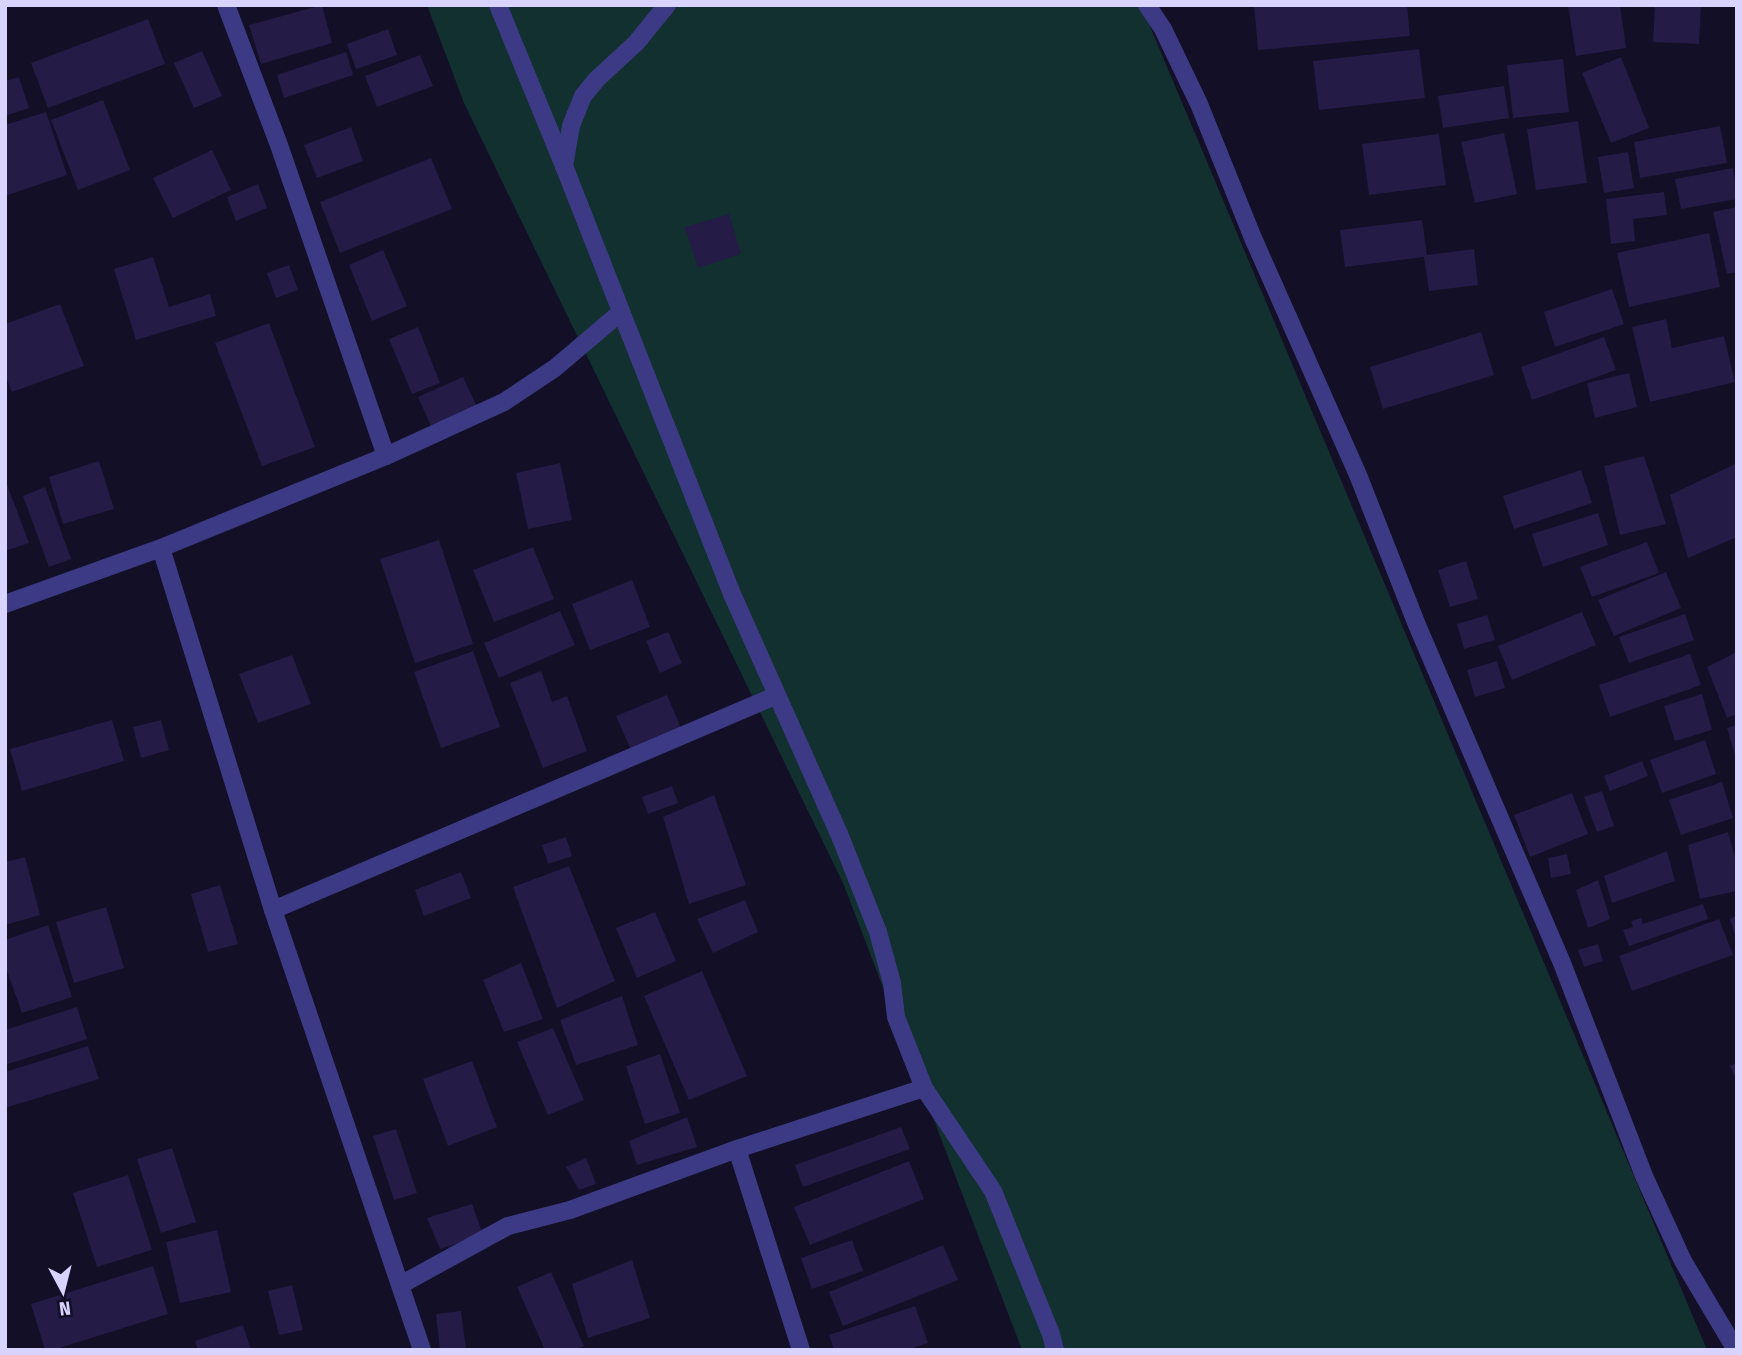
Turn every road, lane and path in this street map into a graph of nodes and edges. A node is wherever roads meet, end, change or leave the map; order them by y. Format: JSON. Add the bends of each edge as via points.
{"nodes":[{"id":1,"x":226,"y":5,"type":"edge"},
{"id":2,"x":498,"y":5,"type":"edge"},
{"id":3,"x":667,"y":5,"type":"edge"},
{"id":4,"x":1147,"y":5,"type":"edge"},
{"id":5,"x":564,"y":166,"type":"junction"},
{"id":6,"x":621,"y":312,"type":"junction"},
{"id":7,"x":386,"y":456,"type":"junction"},
{"id":8,"x":161,"y":548,"type":"junction"},
{"id":9,"x":5,"y":604,"type":"edge"},
{"id":10,"x":775,"y":696,"type":"junction"},
{"id":11,"x":273,"y":910,"type":"junction"},
{"id":12,"x":924,"y":1088,"type":"junction"},
{"id":13,"x":737,"y":1149,"type":"junction"},
{"id":14,"x":402,"y":1284,"type":"junction"},
{"id":15,"x":422,"y":1350,"type":"edge"},
{"id":16,"x":802,"y":1350,"type":"edge"},
{"id":17,"x":1055,"y":1350,"type":"edge"},
{"id":18,"x":1736,"y":1350,"type":"edge"}],
"edges":[{"from":1,"to":7,"type":"street"},
{"from":2,"to":5,"type":"street"},
{"from":3,"to":5,"type":"street","via":[[583,96],[571,126]]},
{"from":4,"to":18,"type":"street","via":[[1199,104],[1358,475],[1417,625],[1562,962],[1644,1177],[1683,1261]]},
{"from":5,"to":6,"type":"street"},
{"from":6,"to":7,"type":"street","via":[[555,369],[504,402]]},
{"from":6,"to":10,"type":"street"},
{"from":7,"to":8,"type":"street"},
{"from":8,"to":9,"type":"street"},
{"from":8,"to":11,"type":"street"},
{"from":10,"to":11,"type":"street"},
{"from":10,"to":12,"type":"street","via":[[840,836],[878,932],[896,1017]]},
{"from":11,"to":14,"type":"street"},
{"from":12,"to":13,"type":"street"},
{"from":12,"to":17,"type":"street","via":[[993,1191]]},
{"from":13,"to":14,"type":"street","via":[[570,1210],[508,1226]]},
{"from":13,"to":16,"type":"street"},
{"from":14,"to":15,"type":"street"}]}
